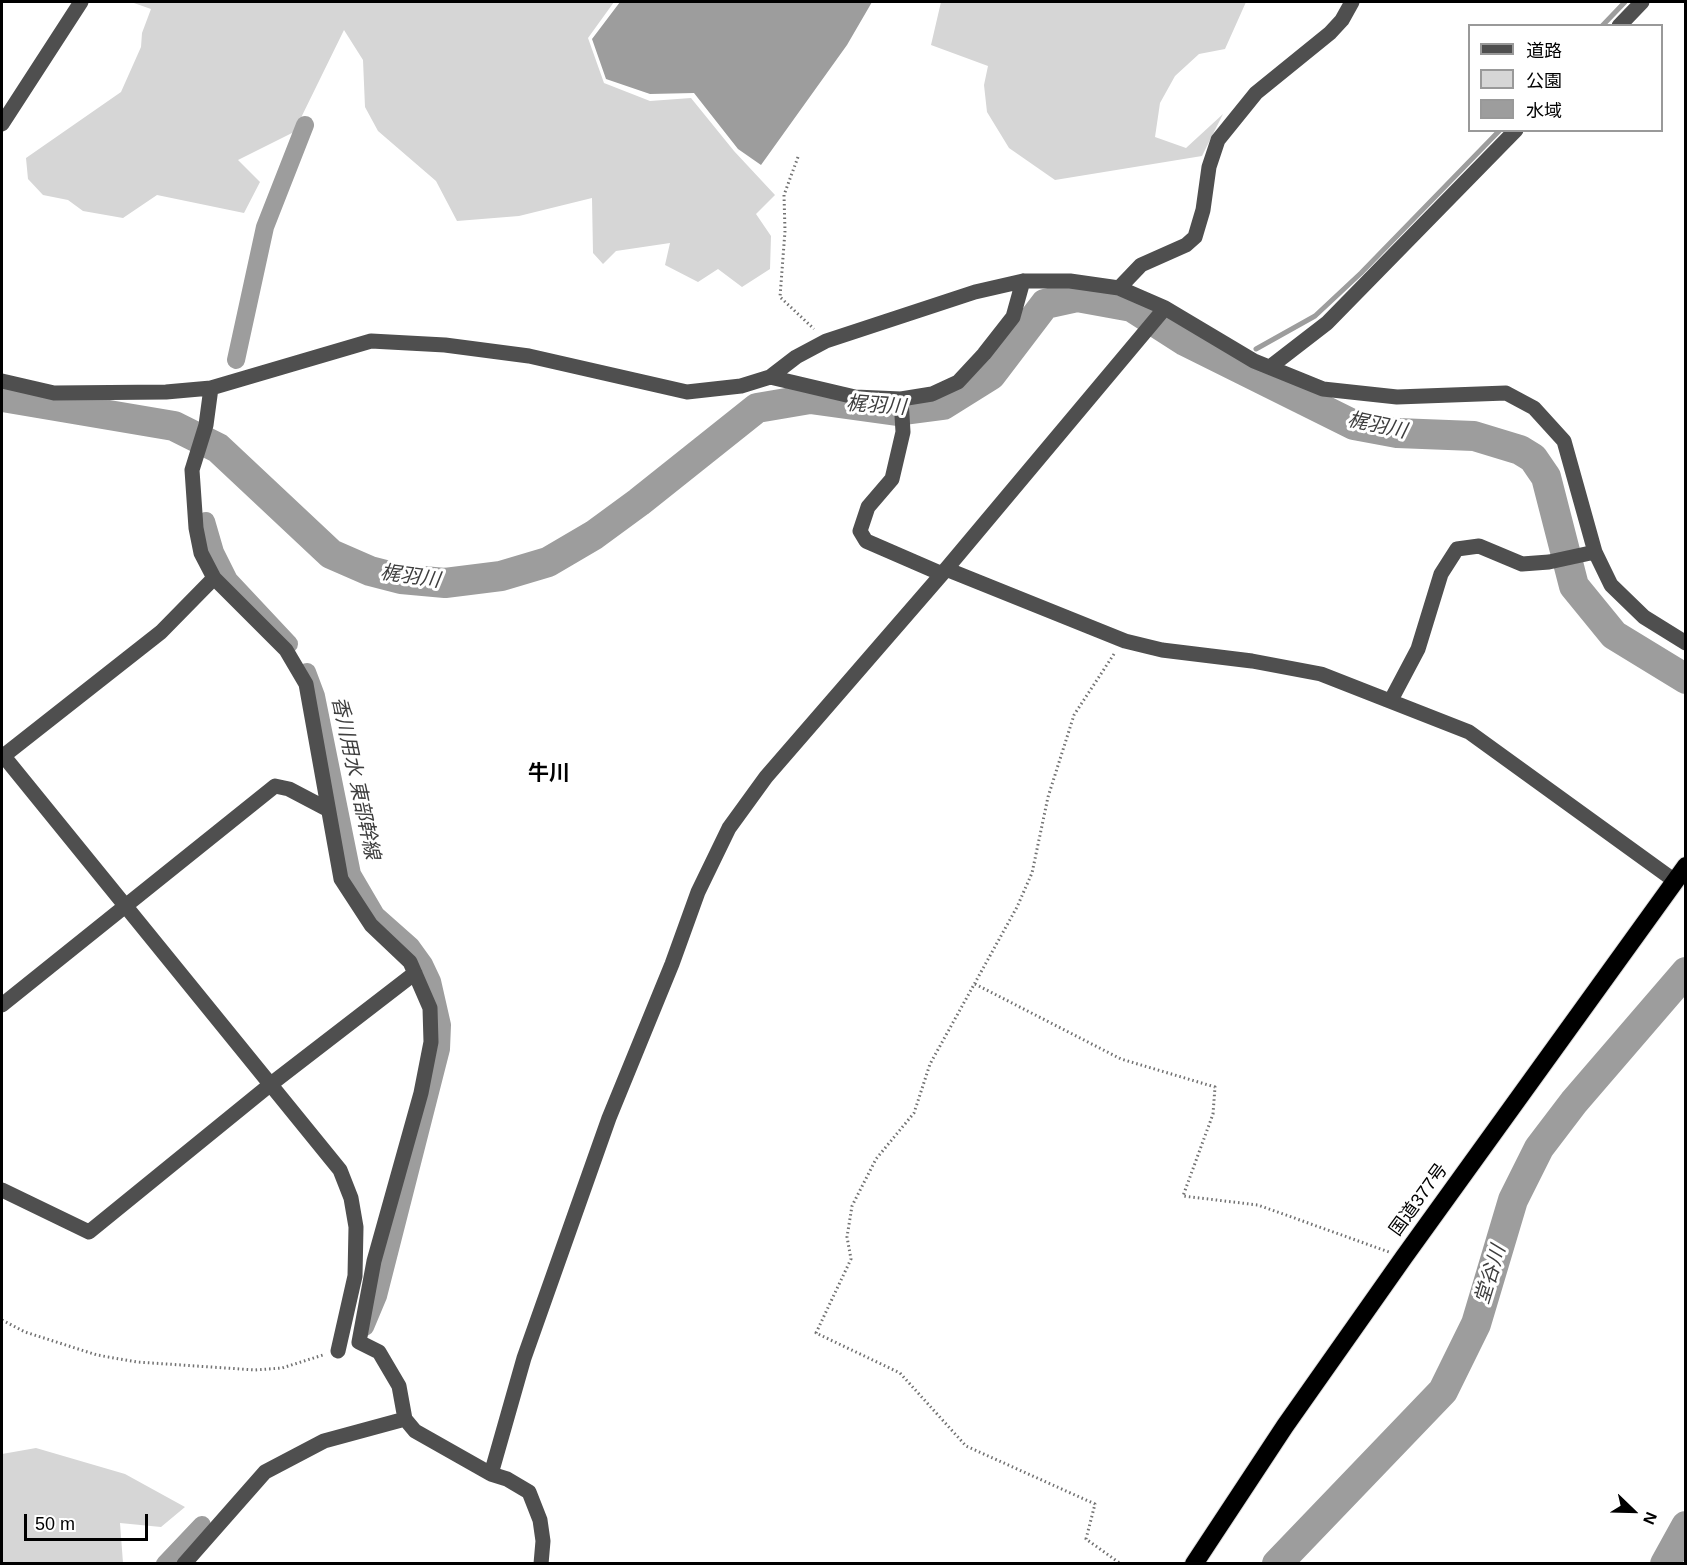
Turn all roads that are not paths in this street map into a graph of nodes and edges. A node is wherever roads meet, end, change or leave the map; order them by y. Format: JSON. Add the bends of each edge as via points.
{"nodes":[{"id":1,"x":81,"y":2,"type":"edge"},
{"id":2,"x":1352,"y":2,"type":"edge"},
{"id":3,"x":1642,"y":2,"type":"edge"},
{"id":4,"x":1621,"y":24,"type":"edge"},
{"id":5,"x":2,"y":124,"type":"edge"},
{"id":6,"x":1514,"y":132,"type":"edge"},
{"id":7,"x":1023,"y":281,"type":"junction"},
{"id":8,"x":1119,"y":288,"type":"junction"},
{"id":9,"x":1163,"y":311,"type":"junction"},
{"id":10,"x":1270,"y":367,"type":"junction"},
{"id":11,"x":770,"y":376,"type":"junction"},
{"id":12,"x":2,"y":381,"type":"edge"},
{"id":13,"x":211,"y":388,"type":"junction"},
{"id":14,"x":902,"y":401,"type":"junction"},
{"id":15,"x":1589,"y":554,"type":"junction"},
{"id":16,"x":944,"y":572,"type":"junction"},
{"id":17,"x":214,"y":578,"type":"junction"},
{"id":18,"x":1686,"y":643,"type":"edge"},
{"id":19,"x":1391,"y":700,"type":"junction"},
{"id":20,"x":2,"y":756,"type":"edge"},
{"id":21,"x":327,"y":809,"type":"junction"},
{"id":22,"x":1680,"y":873,"type":"edge"},
{"id":23,"x":124,"y":906,"type":"junction"},
{"id":24,"x":416,"y":974,"type":"junction"},
{"id":25,"x":2,"y":1005,"type":"edge"},
{"id":26,"x":271,"y":1084,"type":"junction"},
{"id":27,"x":2,"y":1190,"type":"edge"},
{"id":28,"x":338,"y":1351,"type":"road end"},
{"id":29,"x":405,"y":1419,"type":"junction"},
{"id":30,"x":490,"y":1474,"type":"junction"},
{"id":31,"x":184,"y":1563,"type":"edge"},
{"id":32,"x":541,"y":1563,"type":"edge"},
{"id":33,"x":1194,"y":1563,"type":"edge"}],
"edges":[{"from":1,"to":5,"type":"street"},
{"from":2,"to":8,"type":"street","via":[[1329,33],[1256,93],[1218,140],[1195,237],[1141,265]]},
{"from":3,"to":4,"type":"street"},
{"from":6,"to":10,"type":"street","via":[[1327,323]]},
{"from":7,"to":8,"type":"street","via":[[1070,281]]},
{"from":7,"to":11,"type":"street","via":[[975,292],[826,341]]},
{"from":7,"to":14,"type":"street","via":[[1013,317],[958,382],[932,394]]},
{"from":8,"to":9,"type":"street"},
{"from":9,"to":10,"type":"street"},
{"from":9,"to":16,"type":"street"},
{"from":10,"to":15,"type":"street","via":[[1323,389],[1397,397],[1506,393],[1534,408],[1564,441]]},
{"from":11,"to":13,"type":"street","via":[[741,386],[687,392],[519,355],[371,341]]},
{"from":11,"to":14,"type":"street","via":[[855,397]]},
{"from":12,"to":13,"type":"street","via":[[54,393]]},
{"from":13,"to":17,"type":"street","via":[[206,425],[192,470],[201,553]]},
{"from":14,"to":16,"type":"street","via":[[903,432],[892,479],[868,507],[860,531],[866,542]]},
{"from":15,"to":18,"type":"street","via":[[1611,585],[1644,617]]},
{"from":15,"to":19,"type":"street","via":[[1522,564],[1479,546],[1457,549],[1441,574],[1418,649]]},
{"from":16,"to":19,"type":"street","via":[[1123,640],[1162,650],[1321,674]]},
{"from":16,"to":30,"type":"street","via":[[766,777],[729,828],[698,891],[609,1118],[525,1358]]},
{"from":17,"to":20,"type":"street","via":[[160,632]]},
{"from":17,"to":21,"type":"street","via":[[286,650],[306,684]]},
{"from":19,"to":22,"type":"street","via":[[1469,732]]},
{"from":20,"to":23,"type":"street"},
{"from":21,"to":23,"type":"street","via":[[275,786]]},
{"from":21,"to":24,"type":"street","via":[[341,879],[370,925],[410,962]]},
{"from":22,"to":33,"type":"highway","name":"国道377号","via":[[1404,1257]]},
{"from":23,"to":25,"type":"street"},
{"from":23,"to":26,"type":"street"},
{"from":24,"to":26,"type":"street"},
{"from":24,"to":29,"type":"street","via":[[430,1008],[432,1042],[374,1261],[359,1342],[379,1352],[399,1386]]},
{"from":26,"to":27,"type":"street","via":[[88,1232]]},
{"from":26,"to":28,"type":"street","via":[[340,1170],[351,1198],[356,1227],[355,1275]]},
{"from":29,"to":30,"type":"street","via":[[415,1431]]},
{"from":29,"to":31,"type":"street","via":[[324,1441],[265,1472]]},
{"from":30,"to":32,"type":"street","via":[[529,1492],[540,1520]]}]}
